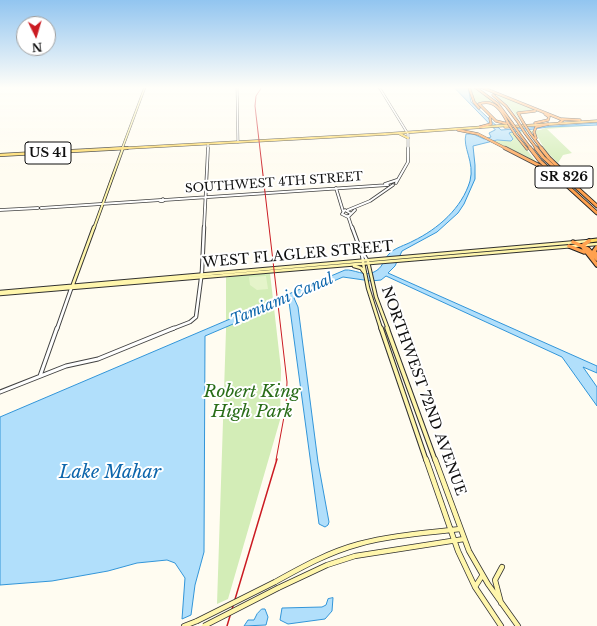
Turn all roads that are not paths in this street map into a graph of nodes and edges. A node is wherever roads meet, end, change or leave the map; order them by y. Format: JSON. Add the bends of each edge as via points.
{"nodes":[{"id":1,"x":134,"y":116,"type":"edge"},
{"id":2,"x":238,"y":116,"type":"edge"},
{"id":3,"x":397,"y":116,"type":"edge"},
{"id":4,"x":491,"y":116,"type":"edge"},
{"id":5,"x":507,"y":116,"type":"edge"},
{"id":6,"x":513,"y":116,"type":"edge"},
{"id":7,"x":519,"y":116,"type":"edge"},
{"id":8,"x":546,"y":116,"type":"edge"},
{"id":9,"x":554,"y":116,"type":"edge"},
{"id":10,"x":490,"y":118,"type":"joint"},
{"id":11,"x":558,"y":118,"type":"junction"},
{"id":12,"x":580,"y":120,"type":"junction"},
{"id":13,"x":597,"y":120,"type":"edge"},
{"id":14,"x":563,"y":121,"type":"junction"},
{"id":15,"x":591,"y":121,"type":"junction"},
{"id":16,"x":508,"y":123,"type":"edge"},
{"id":17,"x":508,"y":123,"type":"edge"},
{"id":18,"x":508,"y":123,"type":"edge"},
{"id":19,"x":535,"y":123,"type":"junction"},
{"id":20,"x":559,"y":123,"type":"junction"},
{"id":21,"x":512,"y":124,"type":"junction"},
{"id":22,"x":548,"y":124,"type":"junction"},
{"id":23,"x":480,"y":126,"type":"joint"},
{"id":24,"x":498,"y":126,"type":"junction"},
{"id":25,"x":491,"y":127,"type":"junction"},
{"id":26,"x":505,"y":127,"type":"joint"},
{"id":27,"x":463,"y":129,"type":"junction"},
{"id":28,"x":471,"y":129,"type":"junction"},
{"id":29,"x":443,"y":130,"type":"junction"},
{"id":30,"x":458,"y":130,"type":"junction"},
{"id":31,"x":408,"y":133,"type":"junction"},
{"id":32,"x":385,"y":134,"type":"junction"},
{"id":33,"x":399,"y":134,"type":"junction"},
{"id":34,"x":517,"y":134,"type":"junction"},
{"id":35,"x":408,"y":138,"type":"junction"},
{"id":36,"x":238,"y":142,"type":"junction"},
{"id":37,"x":537,"y":142,"type":"junction"},
{"id":38,"x":208,"y":144,"type":"junction"},
{"id":39,"x":533,"y":145,"type":"junction"},
{"id":40,"x":122,"y":149,"type":"junction"},
{"id":41,"x":0,"y":155,"type":"edge"},
{"id":42,"x":552,"y":172,"type":"junction"},
{"id":43,"x":395,"y":182,"type":"junction"},
{"id":44,"x":574,"y":182,"type":"junction"},
{"id":45,"x":389,"y":185,"type":"junction"},
{"id":46,"x":336,"y":188,"type":"junction"},
{"id":47,"x":206,"y":197,"type":"junction"},
{"id":48,"x":597,"y":203,"type":"edge"},
{"id":49,"x":102,"y":204,"type":"junction"},
{"id":50,"x":597,"y":206,"type":"edge"},
{"id":51,"x":342,"y":207,"type":"junction"},
{"id":52,"x":356,"y":208,"type":"junction"},
{"id":53,"x":0,"y":210,"type":"edge"},
{"id":54,"x":347,"y":210,"type":"junction"},
{"id":55,"x":343,"y":211,"type":"junction"},
{"id":56,"x":350,"y":213,"type":"junction"},
{"id":57,"x":597,"y":213,"type":"edge"},
{"id":58,"x":348,"y":216,"type":"junction"},
{"id":59,"x":345,"y":217,"type":"junction"},
{"id":60,"x":350,"y":222,"type":"junction"},
{"id":61,"x":589,"y":240,"type":"junction"},
{"id":62,"x":597,"y":240,"type":"edge"},
{"id":63,"x":573,"y":242,"type":"junction"},
{"id":64,"x":563,"y":243,"type":"junction"},
{"id":65,"x":531,"y":246,"type":"junction"},
{"id":66,"x":569,"y":246,"type":"junction"},
{"id":67,"x":582,"y":246,"type":"junction"},
{"id":68,"x":597,"y":246,"type":"edge"},
{"id":69,"x":559,"y":247,"type":"junction"},
{"id":70,"x":361,"y":249,"type":"junction"},
{"id":71,"x":530,"y":249,"type":"junction"},
{"id":72,"x":586,"y":253,"type":"junction"},
{"id":73,"x":443,"y":254,"type":"junction"},
{"id":74,"x":438,"y":257,"type":"junction"},
{"id":75,"x":597,"y":258,"type":"edge"},
{"id":76,"x":399,"y":259,"type":"junction"},
{"id":77,"x":363,"y":262,"type":"junction"},
{"id":78,"x":368,"y":262,"type":"junction"},
{"id":79,"x":349,"y":265,"type":"junction"},
{"id":80,"x":597,"y":265,"type":"edge"},
{"id":81,"x":248,"y":272,"type":"junction"},
{"id":82,"x":364,"y":272,"type":"junction"},
{"id":83,"x":201,"y":276,"type":"junction"},
{"id":84,"x":72,"y":288,"type":"junction"},
{"id":85,"x":0,"y":293,"type":"edge"},
{"id":86,"x":376,"y":297,"type":"junction"},
{"id":87,"x":370,"y":298,"type":"junction"},
{"id":88,"x":376,"y":315,"type":"junction"},
{"id":89,"x":382,"y":315,"type":"junction"},
{"id":90,"x":386,"y":344,"type":"junction"},
{"id":91,"x":393,"y":344,"type":"junction"},
{"id":92,"x":40,"y":376,"type":"junction"},
{"id":93,"x":405,"y":377,"type":"junction"},
{"id":94,"x":398,"y":378,"type":"junction"},
{"id":95,"x":0,"y":392,"type":"edge"},
{"id":96,"x":418,"y":415,"type":"junction"},
{"id":97,"x":411,"y":416,"type":"junction"},
{"id":98,"x":434,"y":459,"type":"junction"},
{"id":99,"x":426,"y":460,"type":"junction"},
{"id":100,"x":460,"y":529,"type":"junction"},
{"id":101,"x":451,"y":530,"type":"junction"},
{"id":102,"x":464,"y":539,"type":"junction"},
{"id":103,"x":454,"y":540,"type":"junction"},
{"id":104,"x":502,"y":567,"type":"dead end"},
{"id":105,"x":482,"y":576,"type":"junction"},
{"id":106,"x":475,"y":587,"type":"junction"},
{"id":107,"x":503,"y":607,"type":"junction"},
{"id":108,"x":184,"y":626,"type":"edge"},
{"id":109,"x":204,"y":626,"type":"edge"},
{"id":110,"x":501,"y":626,"type":"edge"},
{"id":111,"x":518,"y":626,"type":"edge"}],
"edges":[{"from":1,"to":40,"type":"main road"},
{"from":2,"to":36,"type":"street"},
{"from":3,"to":31,"type":"street"},
{"from":4,"to":17,"type":"highway","bridge":true,"via":[[496,121]]},
{"from":5,"to":21,"type":"highway"},
{"from":6,"to":39,"type":"highway","number":"SR 826","bridge":true},
{"from":7,"to":37,"type":"highway","bridge":true},
{"from":8,"to":19,"type":"highway","bridge":true,"via":[[549,118],[547,121]]},
{"from":9,"to":11,"type":"highway"},
{"from":10,"to":24,"type":"highway"},
{"from":10,"to":25,"type":"highway"},
{"from":11,"to":12,"type":"highway"},
{"from":11,"to":14,"type":"highway"},
{"from":12,"to":14,"type":"highway","number":"US 41"},
{"from":12,"to":15,"type":"highway","number":"US 41"},
{"from":13,"to":15,"type":"highway","number":"US 41"},
{"from":14,"to":19,"type":"highway","number":"US 41"},
{"from":14,"to":20,"type":"highway"},
{"from":15,"to":20,"type":"highway","number":"US 41"},
{"from":16,"to":21,"type":"highway","bridge":true},
{"from":18,"to":34,"type":"highway","bridge":true},
{"from":19,"to":21,"type":"highway","number":"US 41"},
{"from":20,"to":22,"type":"highway","number":"US 41"},
{"from":21,"to":24,"type":"main road","number":"US 41"},
{"from":21,"to":34,"type":"highway","bridge":true},
{"from":22,"to":26,"type":"highway","number":"US 41"},
{"from":22,"to":37,"type":"highway","via":[[537,126],[534,132]]},
{"from":23,"to":25,"type":"highway"},
{"from":23,"to":27,"type":"main road"},
{"from":24,"to":25,"type":"main road","number":"US 41"},
{"from":24,"to":26,"type":"highway"},
{"from":25,"to":27,"type":"main road","number":"US 41"},
{"from":25,"to":28,"type":"main road","number":"US 41"},
{"from":27,"to":28,"type":"main road"},
{"from":27,"to":29,"type":"main road","number":"US 41"},
{"from":28,"to":30,"type":"main road","number":"US 41"},
{"from":29,"to":30,"type":"main road","number":"US 41"},
{"from":29,"to":31,"type":"main road","number":"US 41"},
{"from":30,"to":42,"type":"highway","via":[[473,132],[494,141]]},
{"from":31,"to":32,"type":"main road","number":"US 41"},
{"from":31,"to":33,"type":"main road","number":"US 41"},
{"from":31,"to":35,"type":"street"},
{"from":32,"to":33,"type":"main road","number":"US 41"},
{"from":32,"to":36,"type":"main road","number":"US 41"},
{"from":33,"to":35,"type":"main road"},
{"from":34,"to":42,"type":"highway","number":"SR 826","via":[[528,151]]},
{"from":35,"to":43,"type":"street","via":[[408,162]]},
{"from":36,"to":38,"type":"main road","number":"US 41"},
{"from":37,"to":44,"type":"highway"},
{"from":38,"to":40,"type":"main road","number":"US 41"},
{"from":38,"to":47,"type":"street"},
{"from":39,"to":44,"type":"highway"},
{"from":39,"to":50,"type":"highway","number":"SR 826"},
{"from":40,"to":41,"type":"main road","number":"US 41"},
{"from":40,"to":49,"type":"main road"},
{"from":42,"to":57,"type":"highway","number":"SR 826"},
{"from":43,"to":45,"type":"street","name":"SOUTHWEST 4TH STREET"},
{"from":43,"to":45,"type":"street"},
{"from":44,"to":48,"type":"highway"},
{"from":45,"to":46,"type":"street","name":"SOUTHWEST 4TH STREET"},
{"from":45,"to":52,"type":"street","via":[[375,198]]},
{"from":46,"to":47,"type":"street","name":"SOUTHWEST 4TH STREET"},
{"from":46,"to":51,"type":"street"},
{"from":47,"to":49,"type":"street","name":"SOUTHWEST 4TH STREET"},
{"from":47,"to":83,"type":"street"},
{"from":49,"to":53,"type":"street","name":"SOUTHWEST 4TH STREET"},
{"from":49,"to":84,"type":"main road"},
{"from":51,"to":54,"type":"street"},
{"from":51,"to":55,"type":"street"},
{"from":52,"to":54,"type":"street"},
{"from":52,"to":56,"type":"street"},
{"from":54,"to":55,"type":"street"},
{"from":54,"to":56,"type":"street"},
{"from":55,"to":59,"type":"street"},
{"from":56,"to":58,"type":"street"},
{"from":58,"to":59,"type":"street"},
{"from":58,"to":60,"type":"street"},
{"from":59,"to":60,"type":"street"},
{"from":60,"to":70,"type":"street"},
{"from":61,"to":62,"type":"main road","name":"WEST FLAGLER STREET"},
{"from":61,"to":63,"type":"main road","name":"WEST FLAGLER STREET"},
{"from":61,"to":67,"type":"highway"},
{"from":63,"to":64,"type":"main road","name":"WEST FLAGLER STREET"},
{"from":63,"to":67,"type":"highway"},
{"from":64,"to":65,"type":"main road","name":"WEST FLAGLER STREET"},
{"from":64,"to":69,"type":"main road"},
{"from":65,"to":71,"type":"main road"},
{"from":65,"to":73,"type":"main road","name":"WEST FLAGLER STREET"},
{"from":66,"to":67,"type":"main road","name":"WEST FLAGLER STREET"},
{"from":66,"to":69,"type":"main road","name":"WEST FLAGLER STREET"},
{"from":66,"to":72,"type":"highway"},
{"from":67,"to":68,"type":"main road","name":"WEST FLAGLER STREET"},
{"from":67,"to":72,"type":"highway"},
{"from":67,"to":75,"type":"highway"},
{"from":68,"to":75,"type":"highway","via":[[594,251]]},
{"from":69,"to":71,"type":"main road","name":"WEST FLAGLER STREET"},
{"from":70,"to":77,"type":"street"},
{"from":70,"to":78,"type":"street","via":[[365,252]]},
{"from":71,"to":74,"type":"main road","name":"WEST FLAGLER STREET"},
{"from":72,"to":80,"type":"highway"},
{"from":73,"to":74,"type":"main road"},
{"from":73,"to":76,"type":"main road","name":"WEST FLAGLER STREET"},
{"from":74,"to":76,"type":"main road","name":"WEST FLAGLER STREET"},
{"from":76,"to":78,"type":"main road","name":"WEST FLAGLER STREET"},
{"from":77,"to":78,"type":"main road","name":"WEST FLAGLER STREET"},
{"from":77,"to":79,"type":"main road","name":"WEST FLAGLER STREET"},
{"from":77,"to":81,"type":"main road","name":"WEST FLAGLER STREET"},
{"from":77,"to":82,"type":"main road","name":"NORTHWEST 72ND AVENUE"},
{"from":78,"to":86,"type":"main road","name":"NORTHWEST 72ND AVENUE"},
{"from":79,"to":81,"type":"main road","name":"WEST FLAGLER STREET"},
{"from":79,"to":82,"type":"main road","via":[[359,267]]},
{"from":81,"to":83,"type":"main road","name":"WEST FLAGLER STREET"},
{"from":82,"to":87,"type":"main road","name":"NORTHWEST 72ND AVENUE"},
{"from":83,"to":84,"type":"main road","name":"WEST FLAGLER STREET"},
{"from":83,"to":92,"type":"street","via":[[196,317],[190,322],[98,359],[66,366]]},
{"from":84,"to":85,"type":"main road","name":"WEST FLAGLER STREET"},
{"from":84,"to":92,"type":"street"},
{"from":86,"to":87,"type":"main road"},
{"from":86,"to":89,"type":"main road","name":"NORTHWEST 72ND AVENUE"},
{"from":87,"to":88,"type":"main road","name":"NORTHWEST 72ND AVENUE"},
{"from":88,"to":89,"type":"main road"},
{"from":88,"to":90,"type":"main road","name":"NORTHWEST 72ND AVENUE"},
{"from":89,"to":91,"type":"main road","name":"NORTHWEST 72ND AVENUE"},
{"from":90,"to":91,"type":"main road"},
{"from":90,"to":94,"type":"main road","name":"NORTHWEST 72ND AVENUE"},
{"from":91,"to":93,"type":"main road","name":"NORTHWEST 72ND AVENUE"},
{"from":92,"to":95,"type":"street"},
{"from":93,"to":94,"type":"main road"},
{"from":93,"to":96,"type":"main road","name":"NORTHWEST 72ND AVENUE"},
{"from":94,"to":97,"type":"main road","name":"NORTHWEST 72ND AVENUE"},
{"from":96,"to":97,"type":"main road"},
{"from":96,"to":98,"type":"main road","name":"NORTHWEST 72ND AVENUE"},
{"from":97,"to":99,"type":"main road","name":"NORTHWEST 72ND AVENUE"},
{"from":98,"to":99,"type":"main road"},
{"from":98,"to":100,"type":"main road","name":"NORTHWEST 72ND AVENUE"},
{"from":99,"to":101,"type":"main road","name":"NORTHWEST 72ND AVENUE"},
{"from":100,"to":101,"type":"main road"},
{"from":100,"to":102,"type":"main road","name":"NORTHWEST 72ND AVENUE"},
{"from":101,"to":103,"type":"main road","name":"NORTHWEST 72ND AVENUE"},
{"from":101,"to":108,"type":"main road","bridge":true,"via":[[358,544],[318,560]]},
{"from":102,"to":103,"type":"main road"},
{"from":102,"to":105,"type":"main road","name":"NORTHWEST 72ND AVENUE"},
{"from":103,"to":106,"type":"main road","name":"NORTHWEST 72ND AVENUE"},
{"from":103,"to":109,"type":"main road","bridge":true,"via":[[355,556],[327,565]]},
{"from":104,"to":107,"type":"main road","via":[[494,580]]},
{"from":105,"to":106,"type":"main road"},
{"from":105,"to":107,"type":"main road","name":"NORTHWEST 72ND AVENUE"},
{"from":106,"to":110,"type":"main road","name":"NORTHWEST 72ND AVENUE"},
{"from":107,"to":111,"type":"main road","name":"NORTHWEST 72ND AVENUE"}]}
